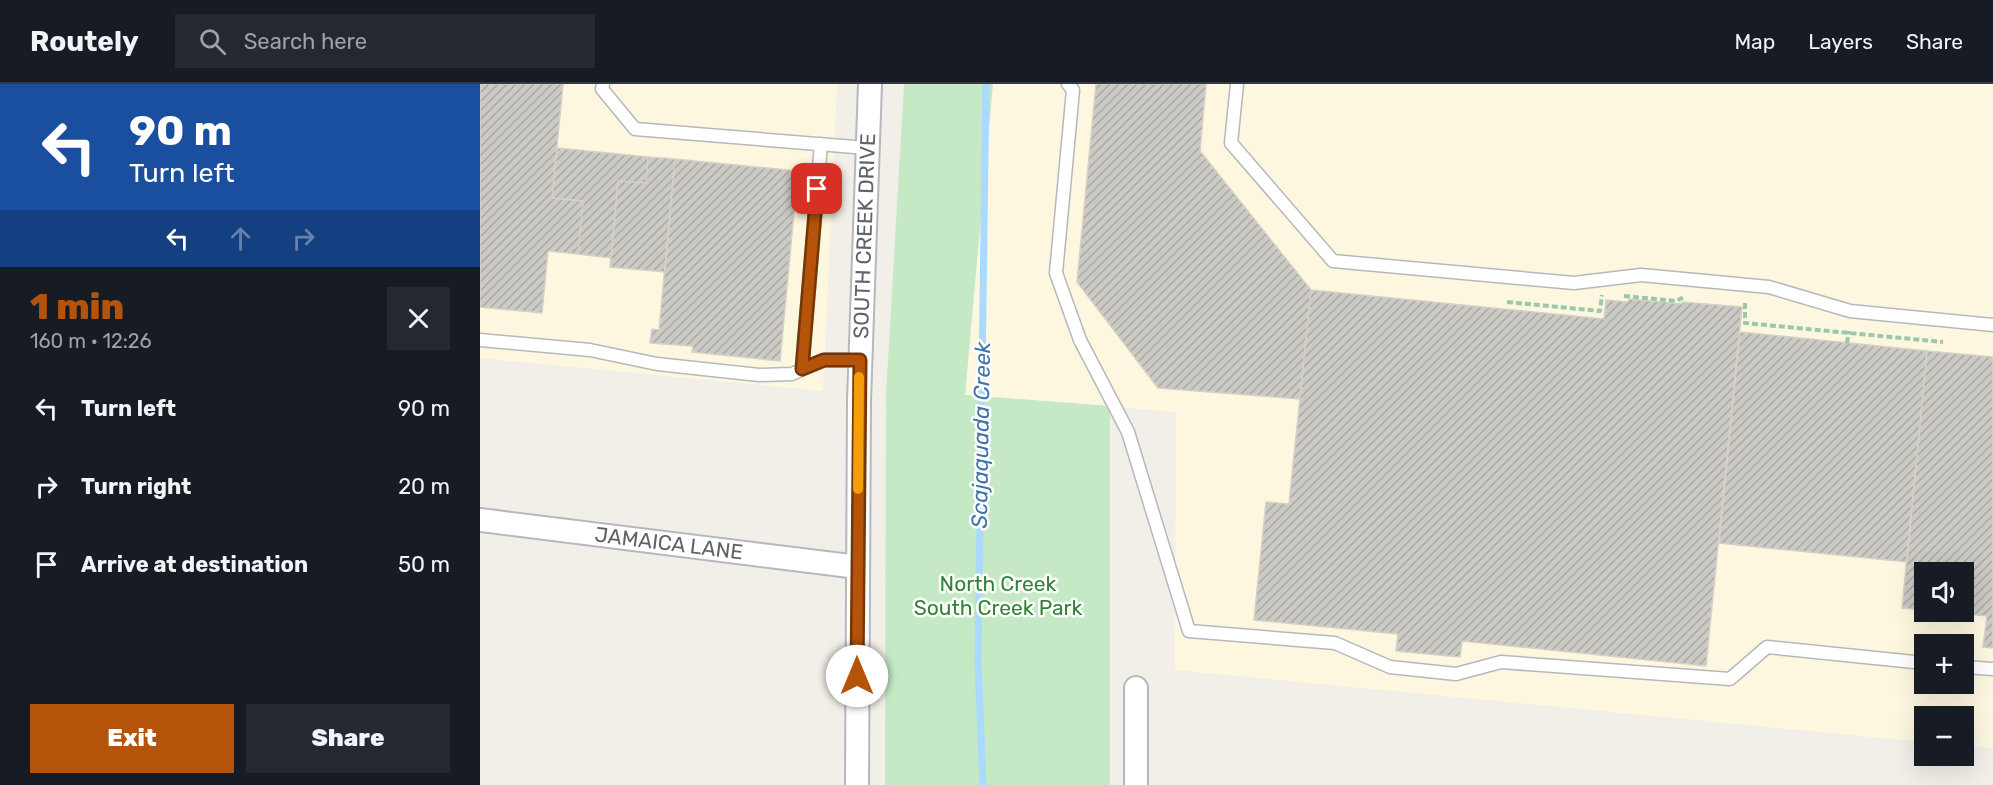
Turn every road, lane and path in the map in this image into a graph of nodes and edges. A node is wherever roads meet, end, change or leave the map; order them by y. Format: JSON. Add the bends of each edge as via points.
{"nodes":[{"id":1,"x":603,"y":84,"type":"edge"},
{"id":2,"x":870,"y":84,"type":"edge"},
{"id":3,"x":1068,"y":84,"type":"edge"},
{"id":4,"x":1237,"y":84,"type":"edge"},
{"id":5,"x":821,"y":144,"type":"junction"},
{"id":6,"x":867,"y":148,"type":"junction"},
{"id":7,"x":1692,"y":297,"type":"dead end"},
{"id":8,"x":1736,"y":302,"type":"dead end"},
{"id":9,"x":1507,"y":303,"type":"dead end"},
{"id":10,"x":1993,"y":325,"type":"edge"},
{"id":11,"x":1849,"y":330,"type":"junction"},
{"id":12,"x":480,"y":340,"type":"edge"},
{"id":13,"x":1943,"y":342,"type":"dead end"},
{"id":14,"x":1847,"y":343,"type":"dead end"},
{"id":15,"x":860,"y":360,"type":"junction"},
{"id":16,"x":802,"y":369,"type":"junction"},
{"id":17,"x":480,"y":520,"type":"edge"},
{"id":18,"x":858,"y":567,"type":"junction"},
{"id":19,"x":1914,"y":662,"type":"edge"},
{"id":20,"x":1974,"y":667,"type":"edge"},
{"id":21,"x":1993,"y":669,"type":"edge"},
{"id":22,"x":1136,"y":688,"type":"dead end"},
{"id":23,"x":857,"y":785,"type":"edge"},
{"id":24,"x":1136,"y":785,"type":"edge"}],
"edges":[{"from":1,"to":5,"type":"lane","via":[[602,89],[635,129]]},
{"from":2,"to":6,"type":"street","name":"SOUTH CREEK DRIVE"},
{"from":3,"to":19,"type":"lane","via":[[1073,90],[1056,273],[1080,340],[1128,432],[1189,631],[1335,643],[1390,667],[1456,674],[1501,662],[1730,679],[1767,647]]},
{"from":4,"to":10,"type":"lane","via":[[1231,143],[1333,261],[1574,283],[1641,275],[1769,287],[1850,311]]},
{"from":5,"to":6,"type":"lane"},
{"from":5,"to":16,"type":"lane"},
{"from":6,"to":15,"type":"street","name":"SOUTH CREEK DRIVE"},
{"from":7,"to":9,"type":"path","via":[[1683,296],[1676,301],[1602,294],[1600,311]]},
{"from":8,"to":11,"type":"path","via":[[1747,303],[1745,323]]},
{"from":11,"to":13,"type":"path"},
{"from":11,"to":14,"type":"path"},
{"from":12,"to":16,"type":"lane","via":[[590,350],[657,364],[759,375],[792,374]]},
{"from":15,"to":16,"type":"lane","via":[[824,360]]},
{"from":15,"to":18,"type":"street","name":"SOUTH CREEK DRIVE"},
{"from":17,"to":18,"type":"street","name":"JAMAICA LANE"},
{"from":18,"to":23,"type":"street","name":"SOUTH CREEK DRIVE"},
{"from":20,"to":21,"type":"lane"},
{"from":22,"to":24,"type":"street"}]}
